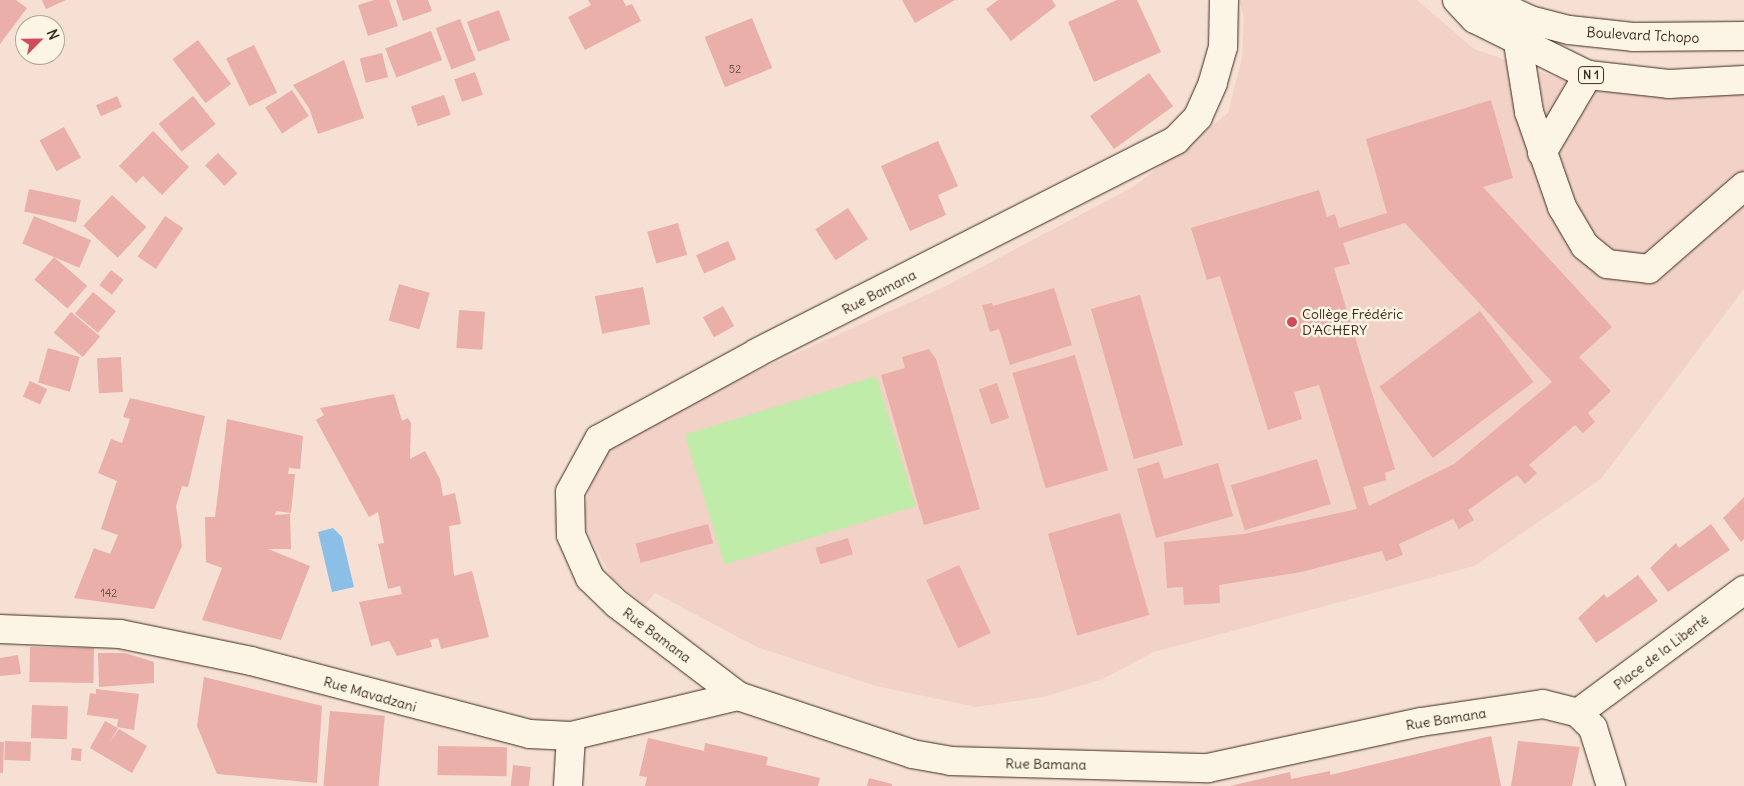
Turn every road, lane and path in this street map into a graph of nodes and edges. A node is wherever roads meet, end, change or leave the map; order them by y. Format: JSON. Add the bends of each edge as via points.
{"nodes":[{"id":1,"x":1224,"y":0,"type":"edge"},
{"id":2,"x":1458,"y":0,"type":"edge"},
{"id":3,"x":1487,"y":0,"type":"edge"},
{"id":4,"x":1736,"y":37,"type":"edge"},
{"id":5,"x":1518,"y":43,"type":"junction"},
{"id":6,"x":1588,"y":75,"type":"junction"},
{"id":7,"x":1744,"y":80,"type":"edge"},
{"id":8,"x":1542,"y":152,"type":"junction"},
{"id":9,"x":1744,"y":186,"type":"edge"},
{"id":10,"x":1744,"y":590,"type":"edge"},
{"id":11,"x":0,"y":629,"type":"edge"},
{"id":12,"x":738,"y":696,"type":"junction"},
{"id":13,"x":1578,"y":713,"type":"junction"},
{"id":14,"x":571,"y":736,"type":"junction"},
{"id":15,"x":568,"y":786,"type":"edge"},
{"id":16,"x":1611,"y":786,"type":"edge"}],
"edges":[{"from":1,"to":12,"type":"street","name":"Rue Bamana","via":[[1223,47],[1213,83],[1198,117],[1176,140],[757,353],[599,439],[570,492],[571,535],[590,578],[617,604]]},
{"from":2,"to":5,"type":"street","number":"N 1","via":[[1475,19]]},
{"from":3,"to":4,"type":"street","name":"Boulevard Tchopo","via":[[1530,20],[1569,30],[1633,37]]},
{"from":4,"to":6,"type":"street","via":[[1733,63],[1721,70],[1664,69],[1619,61]]},
{"from":5,"to":6,"type":"street","number":"N 1"},
{"from":5,"to":8,"type":"street","via":[[1528,112]]},
{"from":6,"to":7,"type":"street","number":"N 1","via":[[1669,84]]},
{"from":6,"to":8,"type":"street"},
{"from":8,"to":9,"type":"street","via":[[1562,206],[1585,246],[1607,264],[1649,269]]},
{"from":10,"to":13,"type":"street","name":"Place de la Liberté"},
{"from":11,"to":14,"type":"street","name":"Rue Mavadzani","via":[[120,634],[251,661],[520,732]]},
{"from":12,"to":13,"type":"street","name":"Rue Bamana","via":[[912,754],[950,761],[1208,768],[1421,722],[1543,704]]},
{"from":12,"to":14,"type":"street","name":"Rue Mavadzani"},
{"from":13,"to":16,"type":"street","via":[[1593,728]]},
{"from":14,"to":15,"type":"street"}]}
